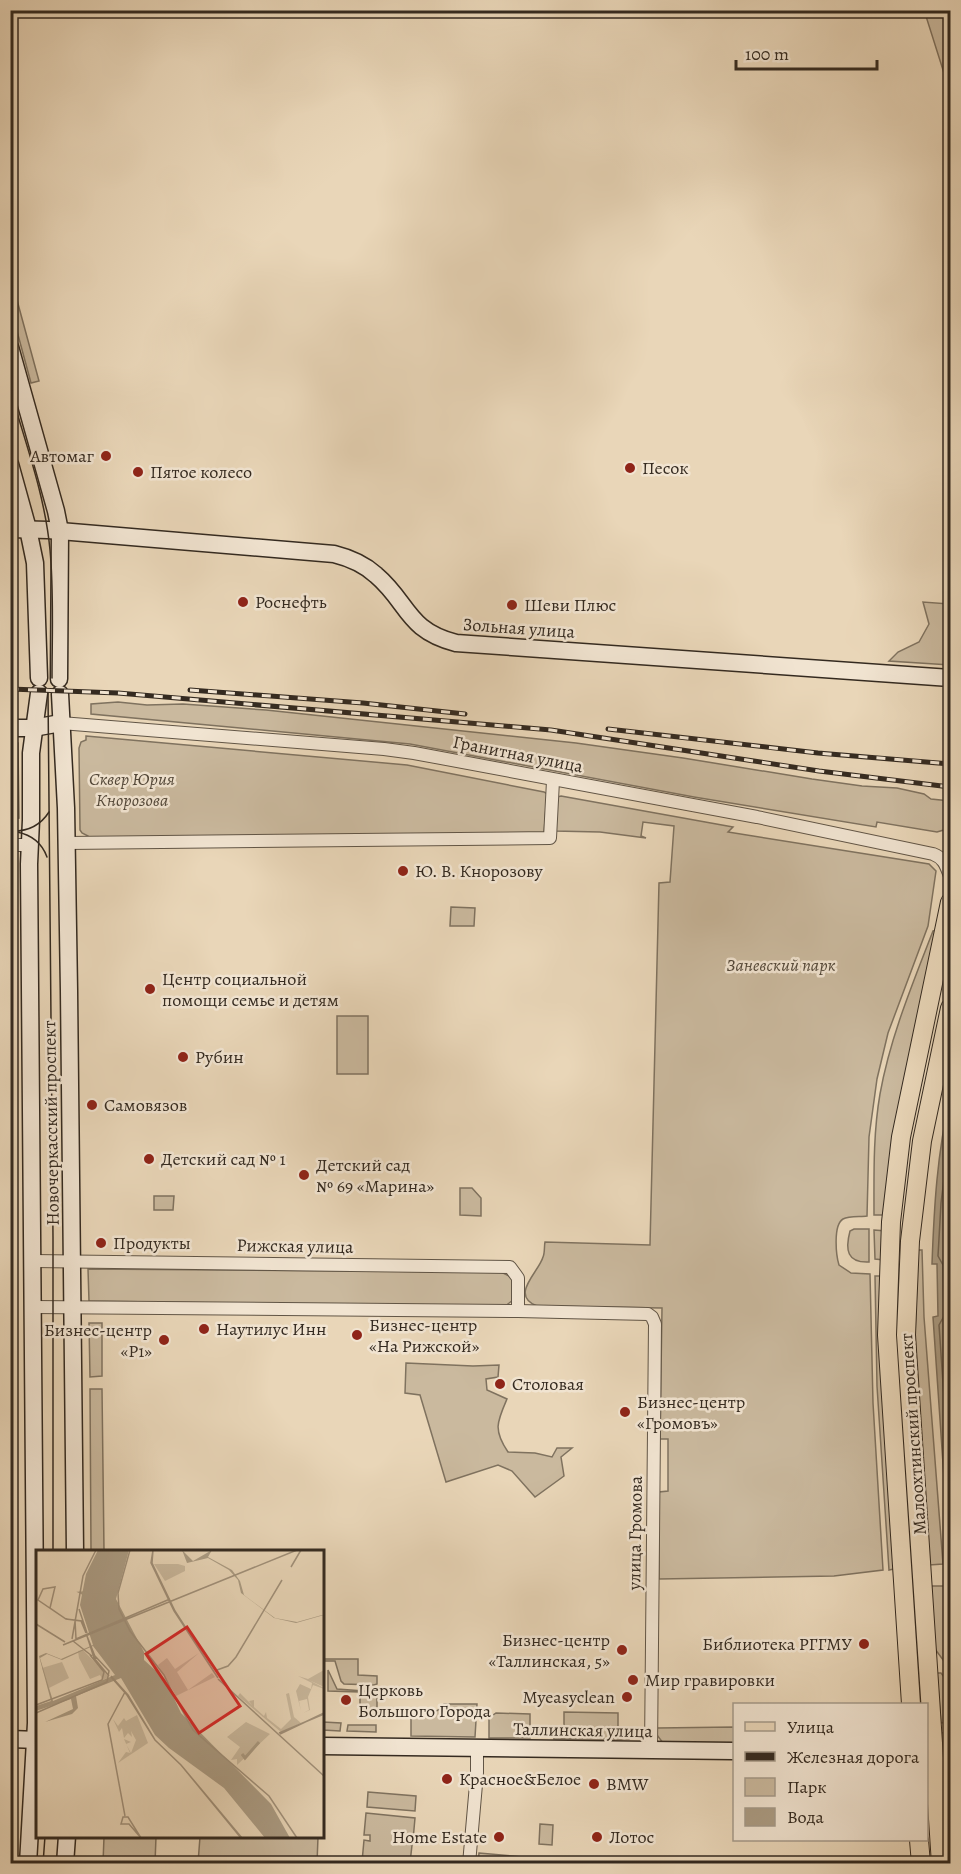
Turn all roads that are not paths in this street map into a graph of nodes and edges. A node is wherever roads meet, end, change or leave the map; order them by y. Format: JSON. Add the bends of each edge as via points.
{"nodes":[{"id":1,"x":10,"y":347,"type":"edge"},
{"id":2,"x":10,"y":464,"type":"edge"},
{"id":3,"x":10,"y":529,"type":"edge"},
{"id":4,"x":29,"y":534,"type":"junction"},
{"id":5,"x":60,"y":536,"type":"junction"},
{"id":6,"x":10,"y":539,"type":"edge"},
{"id":7,"x":951,"y":678,"type":"edge"},
{"id":8,"x":951,"y":687,"type":"edge"},
{"id":9,"x":10,"y":719,"type":"edge"},
{"id":10,"x":61,"y":723,"type":"junction"},
{"id":11,"x":34,"y":724,"type":"junction"},
{"id":12,"x":10,"y":728,"type":"edge"},
{"id":13,"x":554,"y":781,"type":"junction"},
{"id":14,"x":67,"y":843,"type":"junction"},
{"id":15,"x":10,"y":845,"type":"edge"},
{"id":16,"x":30,"y":845,"type":"junction"},
{"id":17,"x":951,"y":876,"type":"edge"},
{"id":18,"x":951,"y":902,"type":"edge"},
{"id":19,"x":951,"y":1008,"type":"edge"},
{"id":20,"x":33,"y":1261,"type":"junction"},
{"id":21,"x":73,"y":1261,"type":"junction"},
{"id":22,"x":33,"y":1307,"type":"junction"},
{"id":23,"x":74,"y":1307,"type":"junction"},
{"id":24,"x":518,"y":1311,"type":"junction"},
{"id":25,"x":75,"y":1550,"type":"edge"},
{"id":26,"x":36,"y":1632,"type":"edge"},
{"id":27,"x":911,"y":1703,"type":"edge"},
{"id":28,"x":927,"y":1703,"type":"edge"},
{"id":29,"x":928,"y":1717,"type":"edge"},
{"id":30,"x":10,"y":1739,"type":"edge"},
{"id":31,"x":36,"y":1740,"type":"edge"},
{"id":32,"x":324,"y":1746,"type":"edge"},
{"id":33,"x":477,"y":1748,"type":"junction"},
{"id":34,"x":651,"y":1750,"type":"junction"},
{"id":35,"x":733,"y":1751,"type":"edge"},
{"id":36,"x":36,"y":1752,"type":"edge"},
{"id":37,"x":930,"y":1752,"type":"edge"},
{"id":38,"x":67,"y":1838,"type":"edge"},
{"id":39,"x":920,"y":1841,"type":"edge"},
{"id":40,"x":27,"y":1863,"type":"edge"},
{"id":41,"x":65,"y":1863,"type":"edge"},
{"id":42,"x":468,"y":1863,"type":"edge"},
{"id":43,"x":921,"y":1863,"type":"edge"},
{"id":44,"x":941,"y":1863,"type":"edge"}],
"edges":[{"from":1,"to":5,"type":"main road","name":"Новочеркасский проспект"},
{"from":2,"to":4,"type":"main road","name":"Новочеркасский проспект"},
{"from":3,"to":4,"type":"main road","name":"Зольная улица"},
{"from":4,"to":5,"type":"main road","name":"Зольная улица"},
{"from":4,"to":6,"type":"main road","name":"Зольная улица"},
{"from":4,"to":11,"type":"main road","name":"Новочеркасский проспект","via":[[34,563],[39,682]]},
{"from":5,"to":7,"type":"main road","name":"Зольная улица","via":[[334,554],[356,561],[376,575],[423,629],[456,643]]},
{"from":5,"to":8,"type":"main road","name":"Зольная улица","via":[[332,563],[370,583],[417,637],[457,653]]},
{"from":5,"to":10,"type":"main road","name":"Новочеркасский проспект"},
{"from":9,"to":11,"type":"main road","name":"Гранитная улица"},
{"from":10,"to":11,"type":"main road","name":"Гранитная улица"},
{"from":10,"to":13,"type":"street","name":"Гранитная улица","via":[[384,749]]},
{"from":10,"to":14,"type":"main road","name":"Новочеркасский проспект"},
{"from":11,"to":12,"type":"main road","name":"Гранитная улица"},
{"from":11,"to":16,"type":"main road","name":"Новочеркасский проспект"},
{"from":13,"to":14,"type":"street","via":[[550,838]]},
{"from":13,"to":17,"type":"street","name":"Гранитная улица","via":[[933,854],[945,863]]},
{"from":14,"to":21,"type":"main road","name":"Новочеркасский проспект"},
{"from":15,"to":16,"type":"street"},
{"from":16,"to":20,"type":"main road","name":"Новочеркасский проспект"},
{"from":18,"to":27,"type":"main road","name":"Малоохтинский проспект","via":[[901,1137],[891,1222],[887,1335]]},
{"from":19,"to":28,"type":"main road","name":"Малоохтинский проспект","via":[[922,1141],[910,1241],[906,1335]]},
{"from":20,"to":21,"type":"street","name":"Рижская улица"},
{"from":20,"to":22,"type":"main road","name":"Новочеркасский проспект"},
{"from":21,"to":23,"type":"main road","name":"Новочеркасский проспект"},
{"from":21,"to":24,"type":"street","name":"Рижская улица","via":[[510,1267],[518,1278]]},
{"from":22,"to":23,"type":"street"},
{"from":22,"to":26,"type":"main road","name":"Новочеркасский проспект"},
{"from":23,"to":24,"type":"street"},
{"from":23,"to":25,"type":"main road","name":"Новочеркасский проспект"},
{"from":24,"to":34,"type":"street","name":"улица Громова","via":[[643,1313],[652,1317],[655,1324]]},
{"from":29,"to":37,"type":"main road","name":"Малоохтинский проспект"},
{"from":30,"to":31,"type":"main road"},
{"from":32,"to":33,"type":"main road","name":"Таллинская улица"},
{"from":33,"to":34,"type":"main road","name":"Таллинская улица"},
{"from":33,"to":42,"type":"street"},
{"from":34,"to":35,"type":"main road","name":"Таллинская улица"},
{"from":36,"to":40,"type":"main road","name":"Новочеркасский проспект"},
{"from":37,"to":44,"type":"main road","name":"Малоохтинский проспект"},
{"from":38,"to":41,"type":"main road"},
{"from":39,"to":43,"type":"main road"}]}
